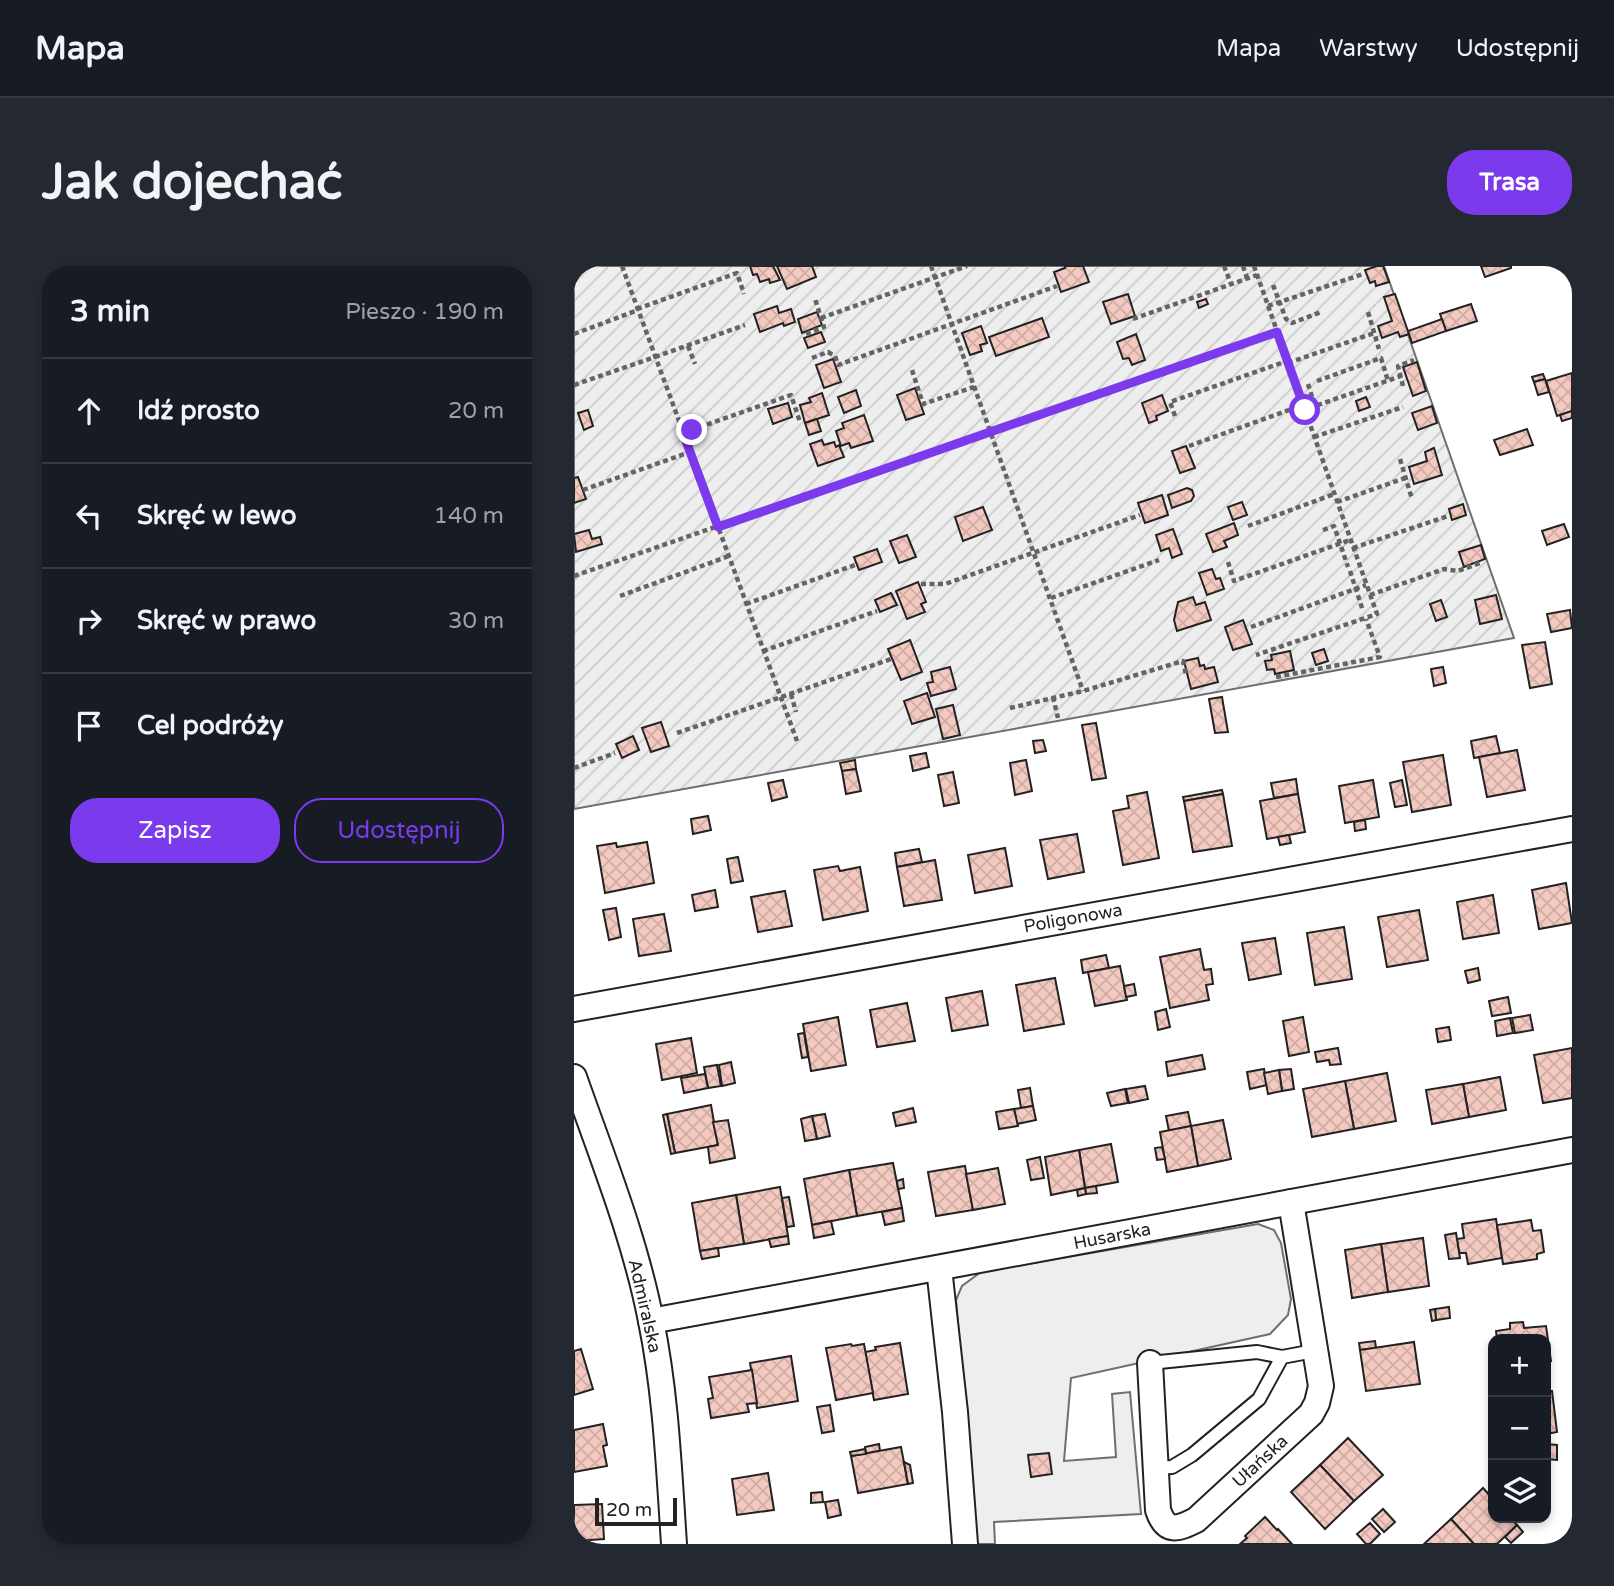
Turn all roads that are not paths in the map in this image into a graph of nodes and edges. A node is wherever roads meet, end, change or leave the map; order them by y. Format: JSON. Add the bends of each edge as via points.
{"nodes":[{"id":1,"x":1572,"y":829,"type":"edge"},
{"id":2,"x":574,"y":1009,"type":"edge"},
{"id":3,"x":574,"y":1077,"type":"edge"},
{"id":4,"x":1572,"y":1150,"type":"edge"},
{"id":5,"x":1291,"y":1202,"type":"junction"},
{"id":6,"x":939,"y":1268,"type":"junction"},
{"id":7,"x":651,"y":1321,"type":"junction"},
{"id":8,"x":1314,"y":1351,"type":"junction"},
{"id":9,"x":1282,"y":1357,"type":"junction"},
{"id":10,"x":1150,"y":1363,"type":"joint"},
{"id":11,"x":1155,"y":1468,"type":"junction"},
{"id":12,"x":674,"y":1544,"type":"edge"},
{"id":13,"x":965,"y":1544,"type":"edge"}],
"edges":[{"from":1,"to":2,"type":"street","name":"Poligonowa"},
{"from":3,"to":7,"type":"street","name":"Admiralska"},
{"from":4,"to":5,"type":"street","name":"Husarska"},
{"from":5,"to":6,"type":"street","name":"Husarska"},
{"from":5,"to":8,"type":"street","name":"Ułańska"},
{"from":6,"to":7,"type":"street","name":"Husarska"},
{"from":6,"to":13,"type":"street"},
{"from":7,"to":12,"type":"street","name":"Admiralska","via":[[666,1426]]},
{"from":8,"to":9,"type":"lane"},
{"from":8,"to":11,"type":"street","name":"Ułańska","via":[[1321,1386],[1311,1414],[1196,1520],[1179,1529],[1161,1520]]},
{"from":9,"to":10,"type":"lane","via":[[1257,1352]]},
{"from":9,"to":11,"type":"lane","via":[[1259,1399],[1192,1455],[1172,1467]]},
{"from":10,"to":11,"type":"street","name":"Ułańska"}]}
